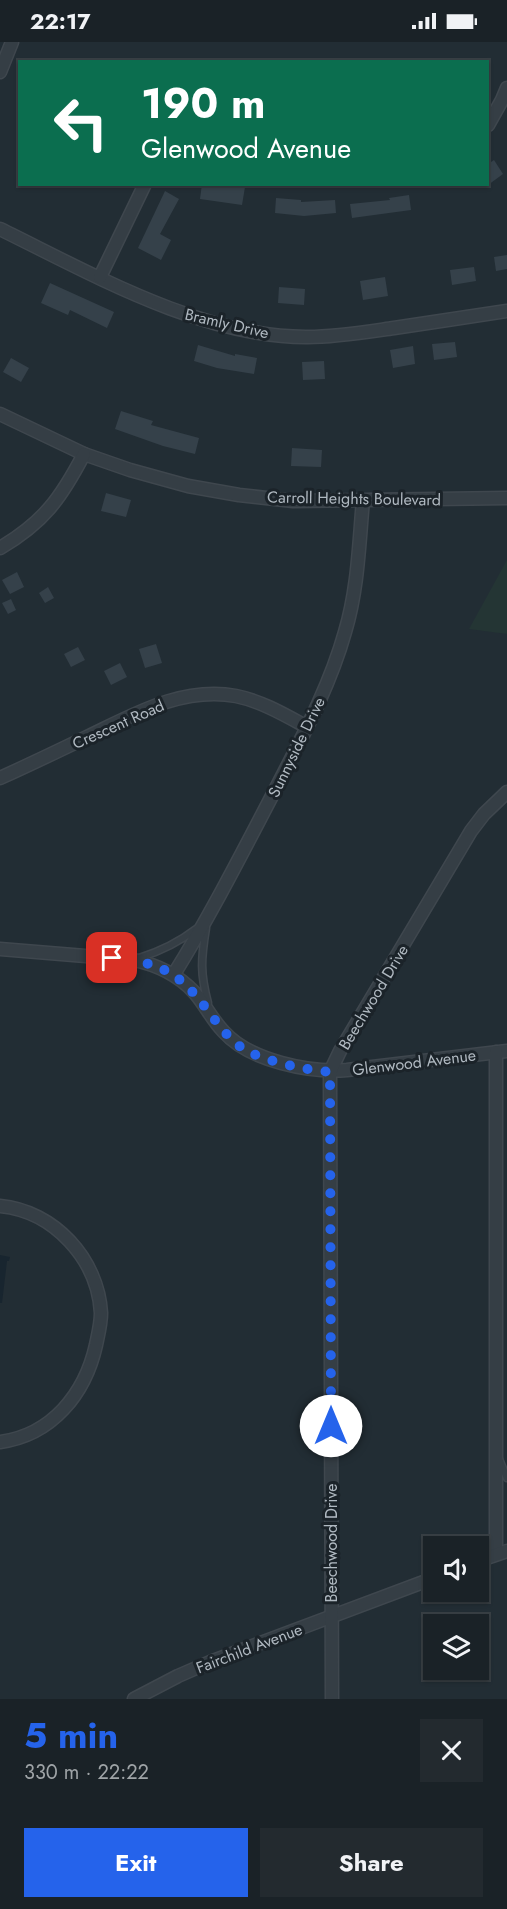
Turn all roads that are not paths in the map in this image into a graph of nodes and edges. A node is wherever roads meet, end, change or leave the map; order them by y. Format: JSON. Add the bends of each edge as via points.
{"nodes":[{"id":1,"x":12,"y":42,"type":"edge"},
{"id":2,"x":0,"y":72,"type":"edge"},
{"id":3,"x":507,"y":88,"type":"edge"},
{"id":4,"x":489,"y":123,"type":"edge"},
{"id":5,"x":144,"y":186,"type":"edge"},
{"id":6,"x":0,"y":229,"type":"edge"},
{"id":7,"x":100,"y":277,"type":"junction"},
{"id":8,"x":507,"y":311,"type":"edge"},
{"id":9,"x":0,"y":414,"type":"edge"},
{"id":10,"x":84,"y":454,"type":"junction"},
{"id":11,"x":507,"y":498,"type":"edge"},
{"id":12,"x":363,"y":500,"type":"junction"},
{"id":13,"x":0,"y":548,"type":"edge"},
{"id":14,"x":308,"y":727,"type":"junction"},
{"id":15,"x":0,"y":778,"type":"edge"},
{"id":16,"x":507,"y":792,"type":"edge"},
{"id":17,"x":206,"y":921,"type":"junction"},
{"id":18,"x":0,"y":949,"type":"edge"},
{"id":19,"x":134,"y":960,"type":"junction"},
{"id":20,"x":174,"y":974,"type":"junction"},
{"id":21,"x":211,"y":1016,"type":"junction"},
{"id":22,"x":502,"y":1051,"type":"edge"},
{"id":23,"x":330,"y":1072,"type":"junction"},
{"id":24,"x":0,"y":1206,"type":"edge"},
{"id":25,"x":0,"y":1442,"type":"edge"},
{"id":26,"x":497,"y":1454,"type":"junction"},
{"id":27,"x":507,"y":1478,"type":"edge"},
{"id":28,"x":501,"y":1553,"type":"edge"},
{"id":29,"x":423,"y":1582,"type":"edge"},
{"id":30,"x":332,"y":1616,"type":"junction"},
{"id":31,"x":134,"y":1699,"type":"edge"},
{"id":32,"x":332,"y":1699,"type":"edge"}],
"edges":[{"from":1,"to":2,"type":"street"},
{"from":3,"to":4,"type":"street"},
{"from":5,"to":7,"type":"street"},
{"from":6,"to":7,"type":"street","name":"Bramly Drive"},
{"from":7,"to":8,"type":"street","name":"Bramly Drive","via":[[181,313],[264,334],[307,337],[354,333]]},
{"from":9,"to":10,"type":"street","name":"Carroll Heights Boulevard"},
{"from":10,"to":12,"type":"street","name":"Carroll Heights Boulevard","via":[[178,483],[239,495],[293,501]]},
{"from":10,"to":13,"type":"street","via":[[51,508]]},
{"from":11,"to":12,"type":"street","name":"Carroll Heights Boulevard"},
{"from":12,"to":14,"type":"street","name":"Sunnyside Drive","via":[[355,587],[346,630]]},
{"from":14,"to":15,"type":"street","name":"Crescent Road","via":[[235,696],[201,695],[146,709]]},
{"from":14,"to":17,"type":"street","name":"Sunnyside Drive"},
{"from":16,"to":23,"type":"street","name":"Beechwood Drive","via":[[471,831]]},
{"from":17,"to":19,"type":"lane","via":[[182,940]]},
{"from":17,"to":20,"type":"street","name":"Sunnyside Drive"},
{"from":17,"to":21,"type":"lane","via":[[202,981]]},
{"from":18,"to":19,"type":"street","name":"Glenwood Avenue"},
{"from":19,"to":20,"type":"street","name":"Glenwood Avenue"},
{"from":20,"to":21,"type":"street","name":"Glenwood Avenue","via":[[194,992]]},
{"from":21,"to":23,"type":"street","name":"Glenwood Avenue","via":[[242,1048],[262,1057]]},
{"from":22,"to":23,"type":"street","name":"Glenwood Avenue"},
{"from":22,"to":26,"type":"street"},
{"from":23,"to":30,"type":"street","name":"Beechwood Drive"},
{"from":24,"to":25,"type":"street","via":[[32,1214],[59,1230],[72,1244],[93,1279],[101,1315],[87,1375],[76,1395],[42,1428]]},
{"from":26,"to":27,"type":"lane"},
{"from":26,"to":28,"type":"street"},
{"from":29,"to":30,"type":"street","name":"Fairchild Avenue"},
{"from":30,"to":31,"type":"street","name":"Fairchild Avenue","via":[[210,1662]]},
{"from":30,"to":32,"type":"street","name":"Beechwood Drive"}]}
